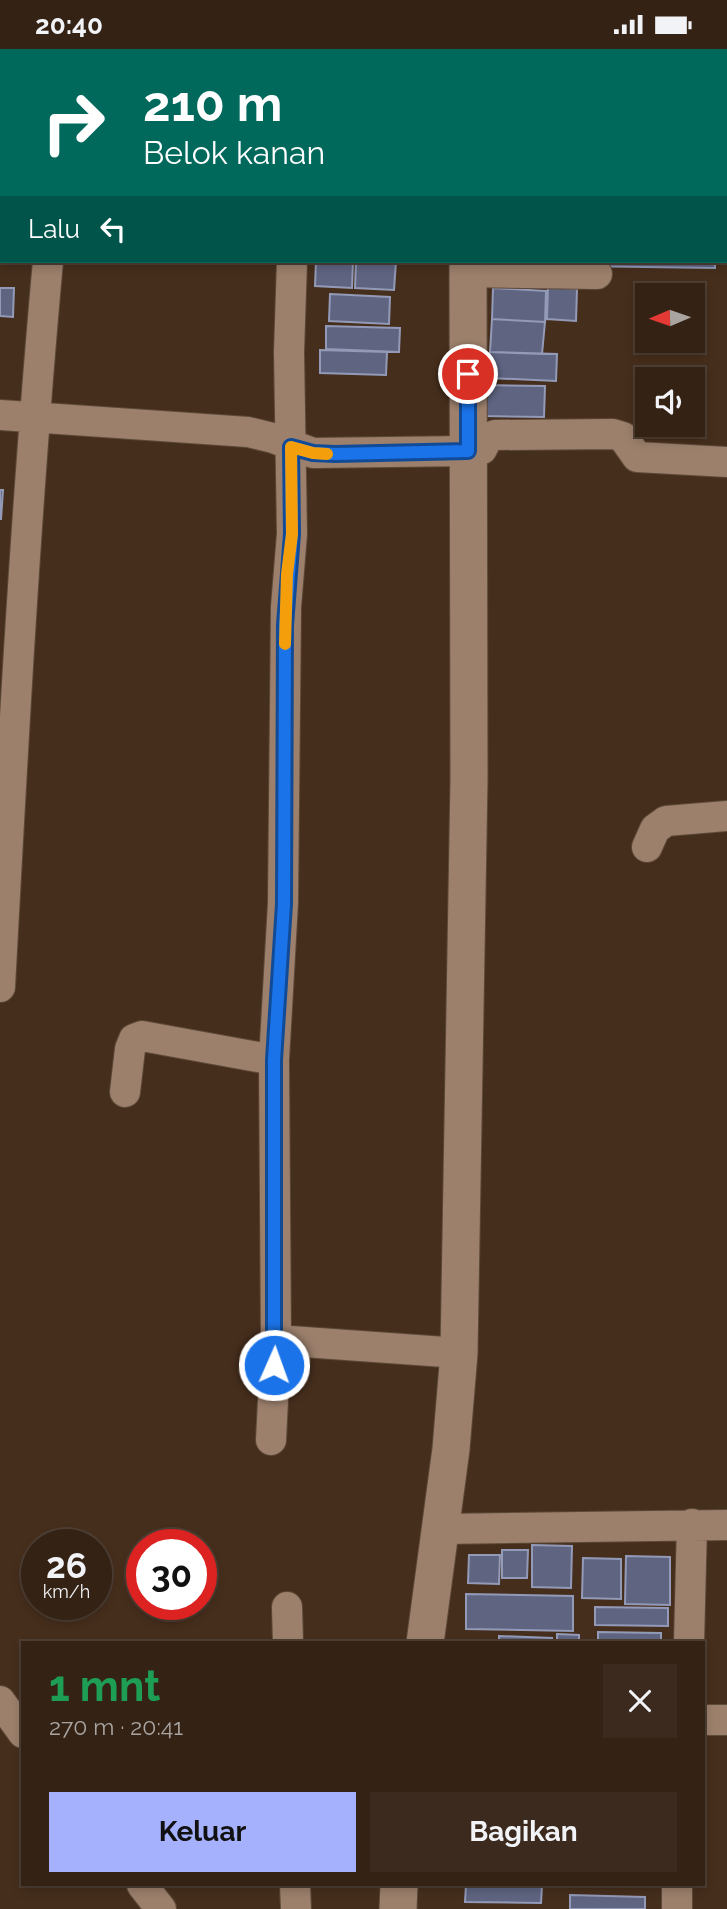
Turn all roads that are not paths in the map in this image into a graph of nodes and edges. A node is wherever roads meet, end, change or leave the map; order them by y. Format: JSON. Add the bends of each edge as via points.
{"nodes":[{"id":1,"x":48,"y":263,"type":"edge"},
{"id":2,"x":292,"y":263,"type":"edge"},
{"id":3,"x":483,"y":269,"type":"edge"},
{"id":4,"x":597,"y":274,"type":"dead end"},
{"id":5,"x":0,"y":415,"type":"edge"},
{"id":6,"x":34,"y":417,"type":"junction"},
{"id":7,"x":291,"y":447,"type":"junction"},
{"id":8,"x":468,"y":451,"type":"junction"},
{"id":9,"x":727,"y":462,"type":"edge"},
{"id":10,"x":11,"y":592,"type":"edge"},
{"id":11,"x":727,"y":816,"type":"edge"},
{"id":12,"x":647,"y":848,"type":"dead end"},
{"id":13,"x":0,"y":987,"type":"edge"},
{"id":14,"x":274,"y":1060,"type":"junction"},
{"id":15,"x":125,"y":1092,"type":"dead end"},
{"id":16,"x":276,"y":1340,"type":"junction"},
{"id":17,"x":459,"y":1353,"type":"junction"},
{"id":18,"x":271,"y":1440,"type":"dead end"},
{"id":19,"x":692,"y":1524,"type":"junction"},
{"id":20,"x":727,"y":1525,"type":"edge"},
{"id":21,"x":453,"y":1530,"type":"junction"},
{"id":22,"x":287,"y":1607,"type":"dead end"},
{"id":23,"x":288,"y":1641,"type":"edge"},
{"id":24,"x":425,"y":1641,"type":"edge"},
{"id":25,"x":689,"y":1641,"type":"edge"},
{"id":26,"x":0,"y":1701,"type":"edge"},
{"id":27,"x":705,"y":1720,"type":"edge"},
{"id":28,"x":727,"y":1720,"type":"edge"},
{"id":29,"x":21,"y":1730,"type":"edge"},
{"id":30,"x":143,"y":1886,"type":"edge"},
{"id":31,"x":295,"y":1886,"type":"edge"},
{"id":32,"x":399,"y":1886,"type":"edge"},
{"id":33,"x":677,"y":1886,"type":"edge"},
{"id":34,"x":161,"y":1909,"type":"edge"},
{"id":35,"x":296,"y":1909,"type":"edge"},
{"id":36,"x":398,"y":1909,"type":"edge"},
{"id":37,"x":677,"y":1909,"type":"edge"}],
"edges":[{"from":1,"to":6,"type":"street"},
{"from":2,"to":7,"type":"street"},
{"from":3,"to":4,"type":"street"},
{"from":3,"to":8,"type":"street"},
{"from":5,"to":6,"type":"street"},
{"from":6,"to":7,"type":"street","via":[[248,432]]},
{"from":6,"to":10,"type":"street"},
{"from":7,"to":8,"type":"street","via":[[335,454]]},
{"from":7,"to":14,"type":"street","via":[[284,904]]},
{"from":8,"to":9,"type":"street","via":[[482,449],[495,435],[613,434],[623,437],[637,457]]},
{"from":8,"to":17,"type":"street","via":[[469,779]]},
{"from":10,"to":13,"type":"street"},
{"from":11,"to":12,"type":"street","via":[[666,821],[655,829]]},
{"from":14,"to":15,"type":"street","via":[[142,1036],[134,1039],[130,1049]]},
{"from":14,"to":16,"type":"street"},
{"from":16,"to":17,"type":"street"},
{"from":16,"to":18,"type":"street"},
{"from":17,"to":21,"type":"street"},
{"from":19,"to":20,"type":"street"},
{"from":19,"to":21,"type":"street"},
{"from":19,"to":25,"type":"street"},
{"from":21,"to":24,"type":"street"},
{"from":22,"to":23,"type":"street"},
{"from":26,"to":29,"type":"street"},
{"from":27,"to":28,"type":"street"},
{"from":30,"to":34,"type":"street"},
{"from":31,"to":35,"type":"street"},
{"from":32,"to":36,"type":"street"},
{"from":33,"to":37,"type":"street"}]}
